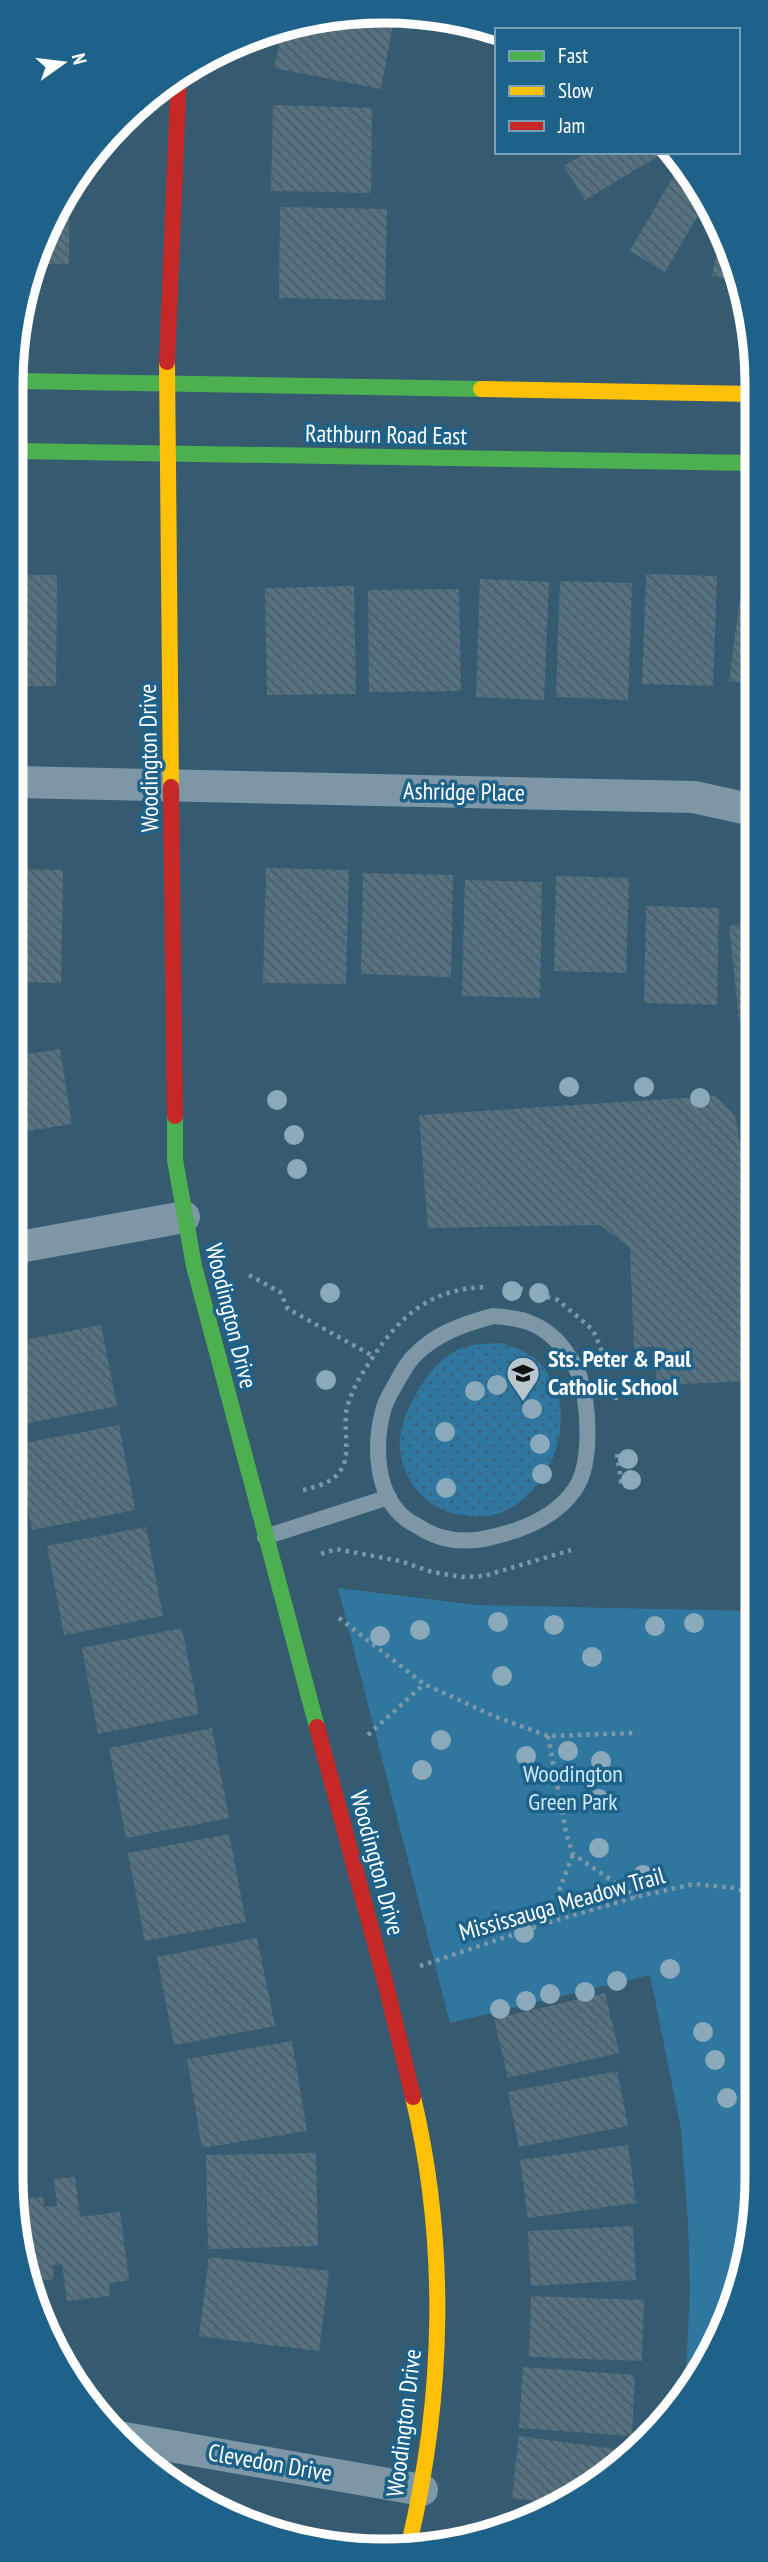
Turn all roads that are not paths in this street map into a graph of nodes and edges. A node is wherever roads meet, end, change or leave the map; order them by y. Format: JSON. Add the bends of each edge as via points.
{"nodes":[{"id":1,"x":178,"y":87,"type":"edge"},
{"id":2,"x":23,"y":381,"type":"edge"},
{"id":3,"x":167,"y":383,"type":"junction"},
{"id":4,"x":745,"y":394,"type":"edge"},
{"id":5,"x":23,"y":451,"type":"edge"},
{"id":6,"x":167,"y":454,"type":"junction"},
{"id":7,"x":745,"y":463,"type":"edge"},
{"id":8,"x":23,"y":782,"type":"edge"},
{"id":9,"x":173,"y":785,"type":"junction"},
{"id":10,"x":745,"y":808,"type":"edge"},
{"id":11,"x":184,"y":1217,"type":"junction"},
{"id":12,"x":23,"y":1246,"type":"edge"},
{"id":13,"x":389,"y":1496,"type":"junction"},
{"id":14,"x":265,"y":1537,"type":"junction"},
{"id":15,"x":136,"y":2440,"type":"edge"},
{"id":16,"x":422,"y":2490,"type":"junction"},
{"id":17,"x":410,"y":2538,"type":"edge"}],
"edges":[{"from":1,"to":3,"type":"street","name":"Woodington Drive"},
{"from":2,"to":3,"type":"street","name":"Rathburn Road East"},
{"from":3,"to":4,"type":"street","name":"Rathburn Road East"},
{"from":3,"to":6,"type":"street","name":"Woodington Drive"},
{"from":5,"to":6,"type":"street","name":"Rathburn Road East"},
{"from":6,"to":7,"type":"street","name":"Rathburn Road East"},
{"from":6,"to":9,"type":"street","name":"Woodington Drive"},
{"from":8,"to":9,"type":"street","name":"Ashridge Place"},
{"from":9,"to":10,"type":"street","name":"Ashridge Place","via":[[694,797]]},
{"from":9,"to":11,"type":"street","name":"Woodington Drive","via":[[175,1160]]},
{"from":11,"to":12,"type":"street"},
{"from":11,"to":14,"type":"street","name":"Woodington Drive"},
{"from":13,"to":13,"type":"lane","via":[[404,1518],[448,1539],[475,1542],[519,1530],[547,1516],[576,1488],[586,1455],[587,1417],[578,1374],[556,1340],[525,1319],[493,1316],[436,1337],[413,1357],[383,1408],[379,1472]]},
{"from":13,"to":14,"type":"lane"},
{"from":14,"to":16,"type":"street","name":"Woodington Drive","via":[[385,1981],[431,2189],[438,2263],[435,2387]]},
{"from":15,"to":16,"type":"street","name":"Clevedon Drive"},
{"from":16,"to":17,"type":"street","name":"Woodington Drive"}]}
